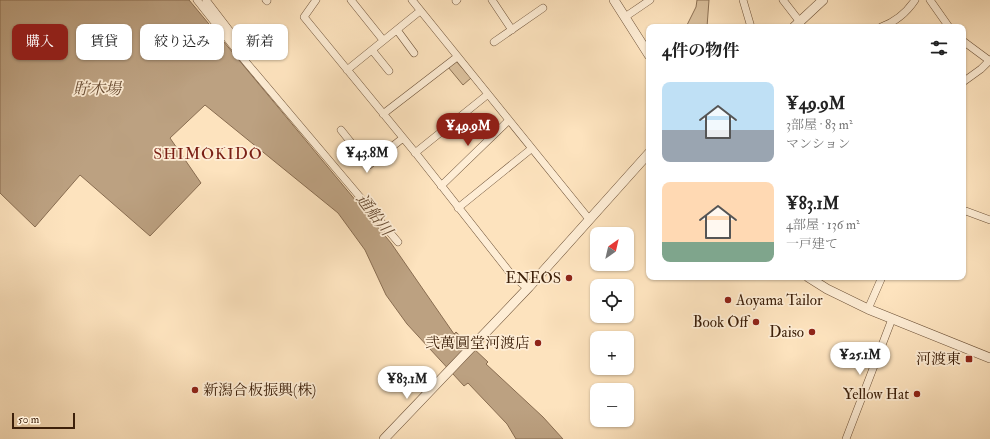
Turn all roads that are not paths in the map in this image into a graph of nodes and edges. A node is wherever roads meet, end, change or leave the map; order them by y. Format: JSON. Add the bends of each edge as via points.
{"nodes":[{"id":1,"x":197,"y":0,"type":"edge"},
{"id":2,"x":206,"y":0,"type":"edge"},
{"id":3,"x":316,"y":0,"type":"edge"},
{"id":4,"x":351,"y":0,"type":"edge"},
{"id":5,"x":412,"y":0,"type":"edge"},
{"id":6,"x":492,"y":0,"type":"edge"},
{"id":7,"x":614,"y":0,"type":"edge"},
{"id":8,"x":650,"y":0,"type":"edge"},
{"id":9,"x":743,"y":0,"type":"edge"},
{"id":10,"x":783,"y":0,"type":"edge"},
{"id":11,"x":823,"y":0,"type":"edge"},
{"id":12,"x":915,"y":0,"type":"edge"},
{"id":13,"x":930,"y":0,"type":"edge"},
{"id":14,"x":543,"y":8,"type":"dead end"},
{"id":15,"x":420,"y":11,"type":"junction"},
{"id":16,"x":625,"y":17,"type":"junction"},
{"id":17,"x":750,"y":24,"type":"edge"},
{"id":18,"x":797,"y":24,"type":"edge"},
{"id":19,"x":889,"y":24,"type":"edge"},
{"id":20,"x":947,"y":24,"type":"edge"},
{"id":21,"x":397,"y":30,"type":"junction"},
{"id":22,"x":512,"y":30,"type":"junction"},
{"id":23,"x":232,"y":34,"type":"edge"},
{"id":24,"x":384,"y":40,"type":"junction"},
{"id":25,"x":494,"y":42,"type":"dead end"},
{"id":26,"x":966,"y":43,"type":"edge"},
{"id":27,"x":232,"y":45,"type":"edge"},
{"id":28,"x":372,"y":50,"type":"junction"},
{"id":29,"x":646,"y":50,"type":"edge"},
{"id":30,"x":414,"y":53,"type":"dead end"},
{"id":31,"x":457,"y":57,"type":"junction"},
{"id":32,"x":245,"y":60,"type":"edge"},
{"id":33,"x":990,"y":61,"type":"edge"},
{"id":34,"x":347,"y":70,"type":"junction"},
{"id":35,"x":388,"y":71,"type":"dead end"},
{"id":36,"x":966,"y":79,"type":"edge"},
{"id":37,"x":487,"y":94,"type":"junction"},
{"id":38,"x":384,"y":114,"type":"junction"},
{"id":39,"x":508,"y":121,"type":"junction"},
{"id":40,"x":341,"y":130,"type":"dead end"},
{"id":41,"x":403,"y":138,"type":"junction"},
{"id":42,"x":531,"y":149,"type":"junction"},
{"id":43,"x":415,"y":153,"type":"junction"},
{"id":44,"x":646,"y":156,"type":"edge"},
{"id":45,"x":441,"y":186,"type":"junction"},
{"id":46,"x":458,"y":208,"type":"junction"},
{"id":47,"x":966,"y":211,"type":"edge"},
{"id":48,"x":589,"y":219,"type":"junction"},
{"id":49,"x":990,"y":220,"type":"edge"},
{"id":50,"x":398,"y":242,"type":"dead end"},
{"id":51,"x":813,"y":280,"type":"edge"},
{"id":52,"x":881,"y":280,"type":"edge"},
{"id":53,"x":527,"y":288,"type":"junction"},
{"id":54,"x":868,"y":309,"type":"junction"},
{"id":55,"x":892,"y":319,"type":"junction"},
{"id":56,"x":990,"y":358,"type":"edge"},
{"id":57,"x":384,"y":439,"type":"edge"},
{"id":58,"x":846,"y":439,"type":"edge"}],
"edges":[{"from":1,"to":27,"type":"street"},
{"from":2,"to":23,"type":"street"},
{"from":3,"to":34,"type":"street","via":[[304,17]]},
{"from":4,"to":24,"type":"street"},
{"from":5,"to":15,"type":"street"},
{"from":6,"to":22,"type":"street"},
{"from":7,"to":16,"type":"street"},
{"from":8,"to":16,"type":"street"},
{"from":9,"to":17,"type":"street"},
{"from":10,"to":18,"type":"street"},
{"from":11,"to":18,"type":"street"},
{"from":12,"to":19,"type":"street","via":[[908,10]]},
{"from":13,"to":20,"type":"street"},
{"from":14,"to":22,"type":"street"},
{"from":15,"to":21,"type":"street"},
{"from":15,"to":31,"type":"street"},
{"from":16,"to":29,"type":"street"},
{"from":21,"to":24,"type":"street"},
{"from":21,"to":30,"type":"street"},
{"from":22,"to":25,"type":"street"},
{"from":24,"to":28,"type":"street"},
{"from":26,"to":33,"type":"street"},
{"from":28,"to":34,"type":"street"},
{"from":28,"to":35,"type":"street"},
{"from":31,"to":37,"type":"street"},
{"from":31,"to":38,"type":"street"},
{"from":32,"to":50,"type":"street"},
{"from":33,"to":36,"type":"street"},
{"from":34,"to":38,"type":"street"},
{"from":37,"to":39,"type":"street"},
{"from":37,"to":43,"type":"street"},
{"from":38,"to":41,"type":"street"},
{"from":39,"to":42,"type":"street"},
{"from":39,"to":45,"type":"street"},
{"from":40,"to":41,"type":"street","via":[[369,165]]},
{"from":41,"to":43,"type":"street"},
{"from":42,"to":46,"type":"street"},
{"from":42,"to":48,"type":"street"},
{"from":43,"to":45,"type":"street"},
{"from":44,"to":48,"type":"street"},
{"from":45,"to":46,"type":"street"},
{"from":46,"to":53,"type":"street","via":[[511,274]]},
{"from":47,"to":49,"type":"street"},
{"from":48,"to":53,"type":"street"},
{"from":51,"to":54,"type":"street"},
{"from":52,"to":54,"type":"street"},
{"from":53,"to":57,"type":"street"},
{"from":54,"to":55,"type":"street"},
{"from":55,"to":56,"type":"street"},
{"from":55,"to":58,"type":"street"}]}
